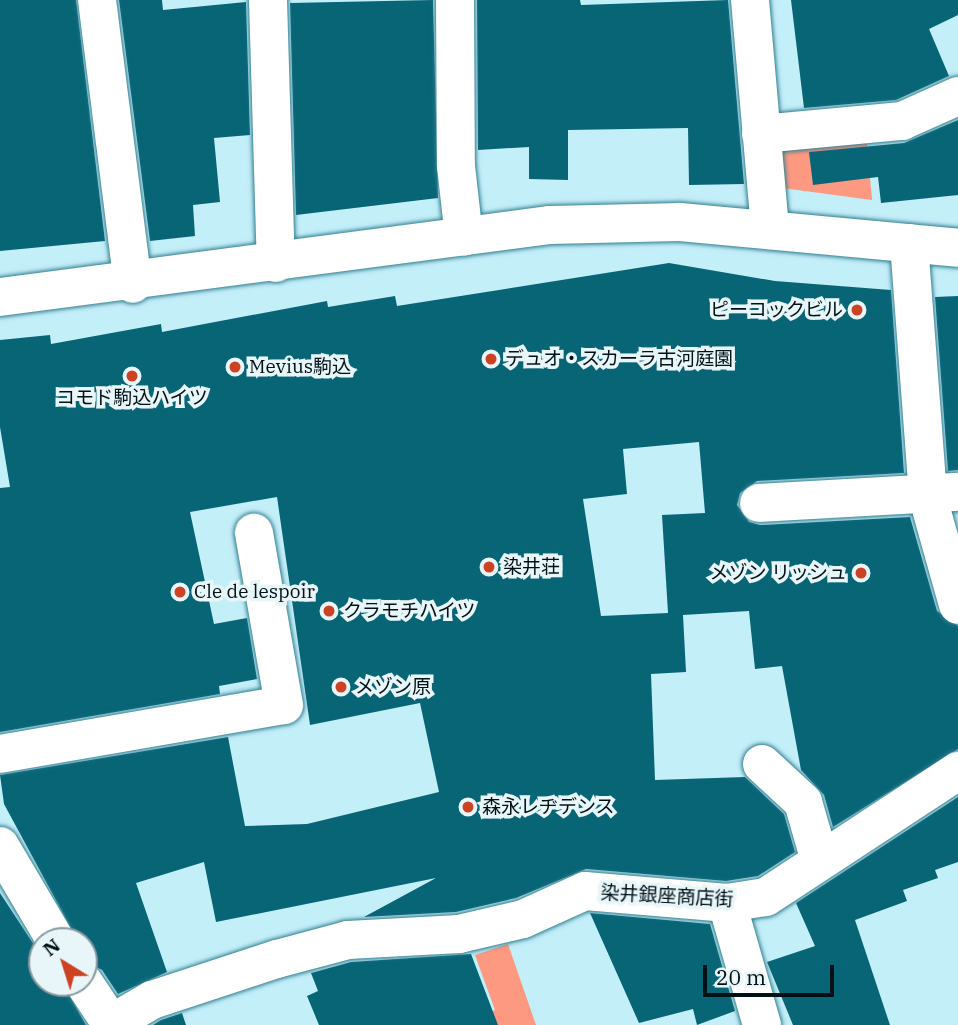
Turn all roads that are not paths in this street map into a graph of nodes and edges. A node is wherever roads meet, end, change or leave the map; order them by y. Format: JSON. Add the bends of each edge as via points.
{"nodes":[{"id":1,"x":97,"y":0,"type":"edge"},
{"id":2,"x":268,"y":0,"type":"edge"},
{"id":3,"x":455,"y":0,"type":"edge"},
{"id":4,"x":750,"y":0,"type":"edge"},
{"id":5,"x":958,"y":96,"type":"edge"},
{"id":6,"x":761,"y":134,"type":"junction"},
{"id":7,"x":770,"y":230,"type":"junction"},
{"id":8,"x":464,"y":237,"type":"junction"},
{"id":9,"x":909,"y":243,"type":"junction"},
{"id":10,"x":958,"y":248,"type":"edge"},
{"id":11,"x":276,"y":263,"type":"junction"},
{"id":12,"x":133,"y":284,"type":"junction"},
{"id":13,"x":0,"y":297,"type":"edge"},
{"id":14,"x":943,"y":495,"type":"edge"},
{"id":15,"x":759,"y":503,"type":"dead end"},
{"id":16,"x":254,"y":533,"type":"dead end"},
{"id":17,"x":958,"y":605,"type":"edge"},
{"id":18,"x":0,"y":754,"type":"edge"},
{"id":19,"x":762,"y":764,"type":"dead end"},
{"id":20,"x":958,"y":771,"type":"edge"},
{"id":21,"x":0,"y":846,"type":"edge"},
{"id":22,"x":820,"y":861,"type":"junction"},
{"id":23,"x":727,"y":903,"type":"junction"},
{"id":24,"x":48,"y":927,"type":"edge"},
{"id":25,"x":93,"y":997,"type":"edge"},
{"id":26,"x":754,"y":1023,"type":"edge"},
{"id":27,"x":111,"y":1025,"type":"edge"}],
"edges":[{"from":1,"to":12,"type":"street"},
{"from":2,"to":11,"type":"street"},
{"from":3,"to":8,"type":"street","via":[[456,166]]},
{"from":4,"to":6,"type":"street"},
{"from":5,"to":6,"type":"street","via":[[902,121]]},
{"from":6,"to":7,"type":"street"},
{"from":7,"to":8,"type":"street","via":[[654,222],[550,225]]},
{"from":7,"to":9,"type":"street"},
{"from":8,"to":11,"type":"street"},
{"from":9,"to":10,"type":"street"},
{"from":9,"to":14,"type":"street"},
{"from":11,"to":12,"type":"street"},
{"from":12,"to":13,"type":"street"},
{"from":14,"to":15,"type":"street"},
{"from":14,"to":17,"type":"street"},
{"from":16,"to":18,"type":"street","via":[[284,705]]},
{"from":19,"to":22,"type":"street","via":[[803,802]]},
{"from":20,"to":22,"type":"street","name":"染井銀座商店街"},
{"from":21,"to":24,"type":"street"},
{"from":22,"to":23,"type":"street","name":"染井銀座商店街","via":[[766,897]]},
{"from":23,"to":26,"type":"street"},
{"from":23,"to":27,"type":"street","name":"染井銀座商店街","via":[[585,891],[523,919],[459,934],[348,940],[266,962],[152,1000]]},
{"from":25,"to":27,"type":"street"}]}
